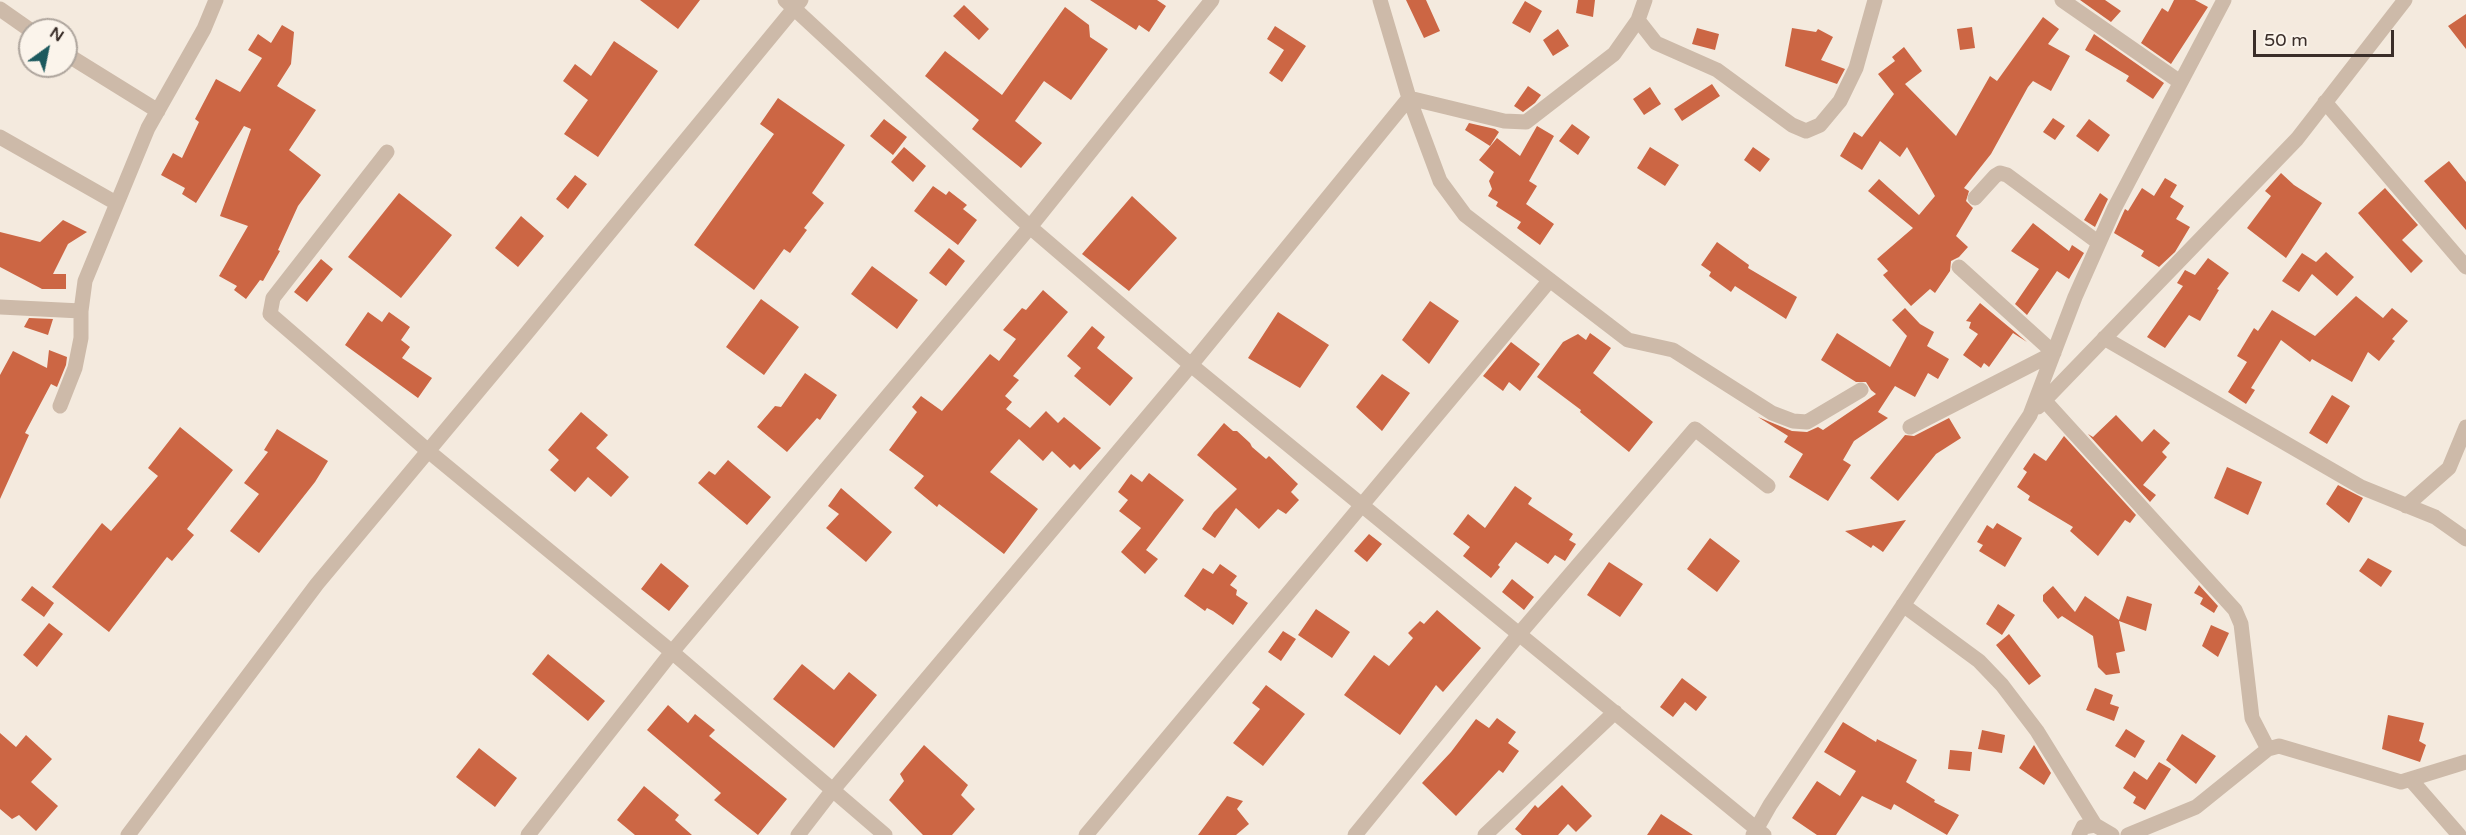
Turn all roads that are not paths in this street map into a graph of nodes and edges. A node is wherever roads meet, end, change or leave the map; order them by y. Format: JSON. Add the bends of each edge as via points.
{"nodes":[{"id":1,"x":216,"y":0,"type":"edge"},
{"id":2,"x":1212,"y":0,"type":"edge"},
{"id":3,"x":1380,"y":0,"type":"edge"},
{"id":4,"x":1645,"y":0,"type":"edge"},
{"id":5,"x":1875,"y":0,"type":"edge"},
{"id":6,"x":2062,"y":0,"type":"edge"},
{"id":7,"x":2224,"y":0,"type":"edge"},
{"id":8,"x":2405,"y":0,"type":"edge"},
{"id":9,"x":793,"y":3,"type":"edge"},
{"id":10,"x":0,"y":9,"type":"edge"},
{"id":11,"x":1638,"y":20,"type":"junction"},
{"id":12,"x":18,"y":22,"type":"edge"},
{"id":13,"x":78,"y":61,"type":"edge"},
{"id":14,"x":2180,"y":82,"type":"junction"},
{"id":15,"x":1409,"y":98,"type":"junction"},
{"id":16,"x":2325,"y":102,"type":"junction"},
{"id":17,"x":158,"y":111,"type":"junction"},
{"id":18,"x":0,"y":137,"type":"edge"},
{"id":19,"x":387,"y":152,"type":"dead end"},
{"id":20,"x":1976,"y":198,"type":"dead end"},
{"id":21,"x":116,"y":203,"type":"junction"},
{"id":22,"x":1030,"y":226,"type":"junction"},
{"id":23,"x":2099,"y":243,"type":"junction"},
{"id":24,"x":1959,"y":267,"type":"dead end"},
{"id":25,"x":2466,"y":267,"type":"edge"},
{"id":26,"x":1550,"y":279,"type":"junction"},
{"id":27,"x":0,"y":307,"type":"edge"},
{"id":28,"x":81,"y":311,"type":"junction"},
{"id":29,"x":2104,"y":338,"type":"junction"},
{"id":30,"x":2054,"y":353,"type":"junction"},
{"id":31,"x":1191,"y":365,"type":"junction"},
{"id":32,"x":1861,"y":390,"type":"dead end"},
{"id":33,"x":2044,"y":400,"type":"junction"},
{"id":34,"x":60,"y":406,"type":"dead end"},
{"id":35,"x":2030,"y":415,"type":"junction"},
{"id":36,"x":2466,"y":427,"type":"edge"},
{"id":37,"x":1910,"y":428,"type":"dead end"},
{"id":38,"x":428,"y":450,"type":"junction"},
{"id":39,"x":1768,"y":486,"type":"dead end"},
{"id":40,"x":1360,"y":504,"type":"junction"},
{"id":41,"x":2406,"y":506,"type":"junction"},
{"id":42,"x":2466,"y":539,"type":"edge"},
{"id":43,"x":1903,"y":605,"type":"junction"},
{"id":44,"x":1520,"y":633,"type":"junction"},
{"id":45,"x":672,"y":652,"type":"junction"},
{"id":46,"x":1615,"y":712,"type":"junction"},
{"id":47,"x":2268,"y":749,"type":"junction"},
{"id":48,"x":2466,"y":762,"type":"edge"},
{"id":49,"x":2410,"y":780,"type":"junction"},
{"id":50,"x":832,"y":791,"type":"junction"},
{"id":51,"x":2096,"y":825,"type":"junction"},
{"id":52,"x":1758,"y":833,"type":"edge"},
{"id":53,"x":128,"y":835,"type":"edge"},
{"id":54,"x":528,"y":835,"type":"edge"},
{"id":55,"x":798,"y":835,"type":"edge"},
{"id":56,"x":885,"y":835,"type":"edge"},
{"id":57,"x":1086,"y":835,"type":"edge"},
{"id":58,"x":1355,"y":835,"type":"edge"},
{"id":59,"x":1485,"y":835,"type":"edge"},
{"id":60,"x":2079,"y":835,"type":"edge"},
{"id":61,"x":2112,"y":835,"type":"edge"},
{"id":62,"x":2128,"y":835,"type":"edge"},
{"id":63,"x":2459,"y":835,"type":"edge"}],
"edges":[{"from":1,"to":17,"type":"street"},
{"from":2,"to":22,"type":"street"},
{"from":3,"to":15,"type":"street"},
{"from":4,"to":11,"type":"street"},
{"from":5,"to":11,"type":"street","via":[[1856,68],[1840,101],[1820,126],[1806,131],[1717,70],[1656,43]]},
{"from":6,"to":14,"type":"street"},
{"from":7,"to":14,"type":"street"},
{"from":8,"to":16,"type":"street"},
{"from":9,"to":22,"type":"street"},
{"from":9,"to":38,"type":"street","via":[[534,325]]},
{"from":10,"to":12,"type":"street"},
{"from":11,"to":15,"type":"street","via":[[1614,54],[1526,122],[1504,121]]},
{"from":13,"to":17,"type":"street"},
{"from":14,"to":23,"type":"street"},
{"from":15,"to":26,"type":"street","via":[[1440,181],[1465,215]]},
{"from":15,"to":31,"type":"street"},
{"from":16,"to":25,"type":"street"},
{"from":16,"to":29,"type":"street","via":[[2297,139]]},
{"from":17,"to":21,"type":"street"},
{"from":18,"to":21,"type":"street"},
{"from":19,"to":38,"type":"street","via":[[273,298],[270,314]]},
{"from":20,"to":23,"type":"street","via":[[1995,176],[2007,175]]},
{"from":21,"to":28,"type":"street","via":[[85,281]]},
{"from":22,"to":31,"type":"street"},
{"from":22,"to":45,"type":"street"},
{"from":23,"to":30,"type":"street"},
{"from":24,"to":30,"type":"street"},
{"from":26,"to":32,"type":"street","via":[[1628,340],[1673,350],[1772,413],[1793,421],[1807,422]]},
{"from":26,"to":40,"type":"street"},
{"from":27,"to":28,"type":"street"},
{"from":28,"to":34,"type":"street","via":[[75,368]]},
{"from":29,"to":33,"type":"street"},
{"from":29,"to":41,"type":"street","via":[[2361,488]]},
{"from":30,"to":35,"type":"street"},
{"from":30,"to":37,"type":"street"},
{"from":31,"to":40,"type":"street"},
{"from":31,"to":50,"type":"street"},
{"from":33,"to":35,"type":"street"},
{"from":33,"to":47,"type":"street","via":[[2235,610],[2241,624],[2252,718]]},
{"from":35,"to":43,"type":"street"},
{"from":36,"to":41,"type":"street","via":[[2449,468]]},
{"from":38,"to":45,"type":"street"},
{"from":38,"to":53,"type":"street","via":[[317,584]]},
{"from":39,"to":44,"type":"street","via":[[1695,429]]},
{"from":40,"to":44,"type":"street"},
{"from":40,"to":57,"type":"street"},
{"from":41,"to":42,"type":"street","via":[[2435,517]]},
{"from":43,"to":51,"type":"street","via":[[1979,661],[2002,685],[2037,731]]},
{"from":43,"to":52,"type":"street","via":[[1770,805]]},
{"from":44,"to":46,"type":"street"},
{"from":44,"to":58,"type":"street"},
{"from":45,"to":50,"type":"street"},
{"from":45,"to":54,"type":"street"},
{"from":46,"to":52,"type":"street"},
{"from":46,"to":59,"type":"street"},
{"from":47,"to":49,"type":"street","via":[[2279,746],[2401,782]]},
{"from":47,"to":62,"type":"street","via":[[2196,807]]},
{"from":48,"to":49,"type":"street"},
{"from":49,"to":63,"type":"street"},
{"from":50,"to":55,"type":"street"},
{"from":50,"to":56,"type":"street"},
{"from":51,"to":60,"type":"street","via":[[2083,827]]},
{"from":51,"to":61,"type":"street"}]}
